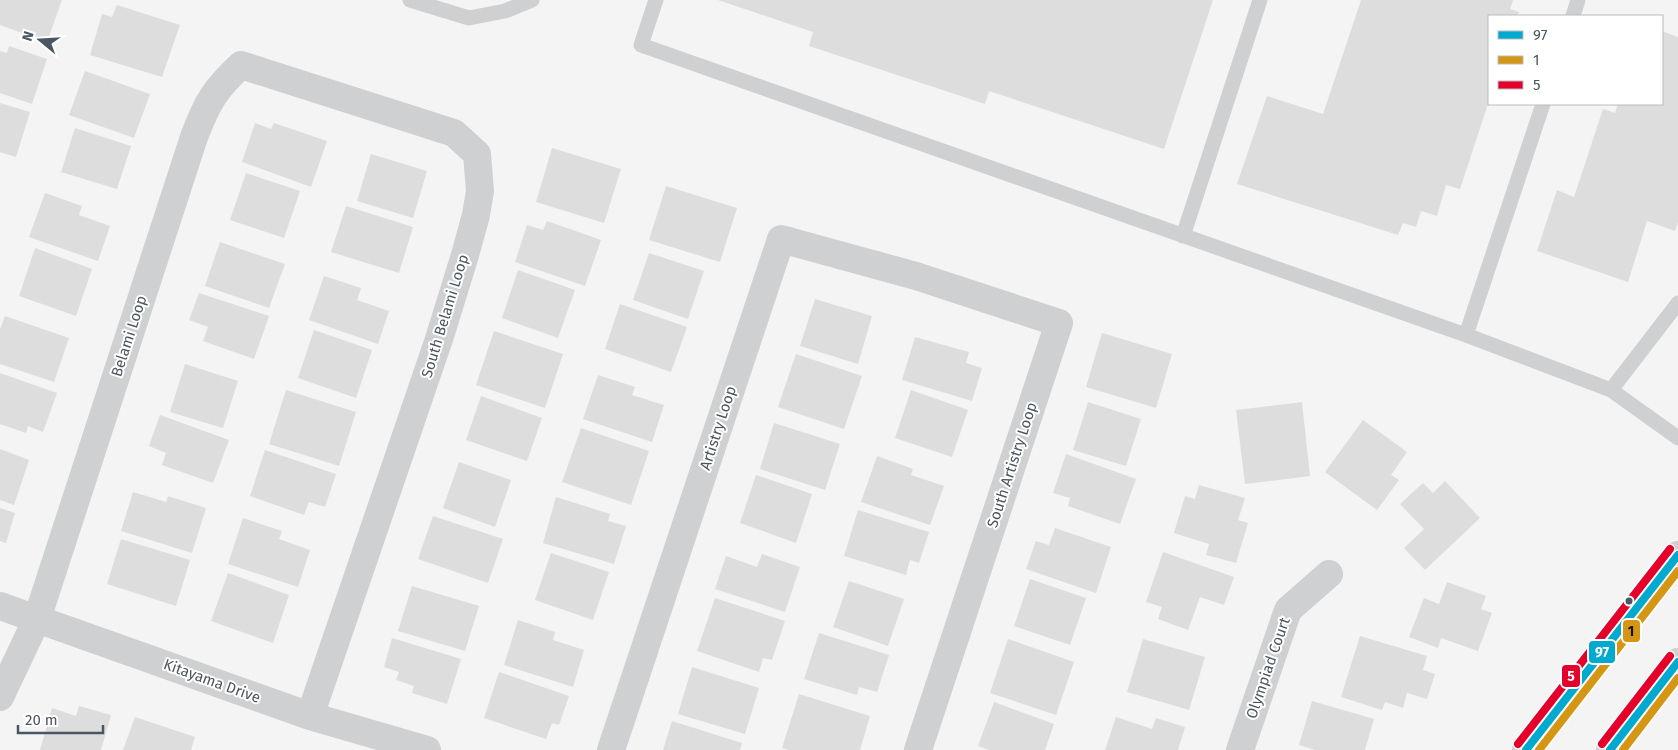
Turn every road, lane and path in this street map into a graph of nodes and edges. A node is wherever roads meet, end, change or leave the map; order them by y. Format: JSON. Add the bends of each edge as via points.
{"nodes":[{"id":1,"x":410,"y":0,"type":"edge"},
{"id":2,"x":532,"y":0,"type":"edge"},
{"id":3,"x":656,"y":0,"type":"edge"},
{"id":4,"x":1260,"y":0,"type":"edge"},
{"id":5,"x":1578,"y":0,"type":"edge"},
{"id":6,"x":1573,"y":15,"type":"edge"},
{"id":7,"x":241,"y":65,"type":"joint"},
{"id":8,"x":1544,"y":105,"type":"edge"},
{"id":9,"x":1182,"y":236,"type":"junction"},
{"id":10,"x":916,"y":276,"type":"joint"},
{"id":11,"x":1678,"y":303,"type":"edge"},
{"id":12,"x":1466,"y":335,"type":"junction"},
{"id":13,"x":1611,"y":390,"type":"junction"},
{"id":14,"x":1678,"y":438,"type":"edge"},
{"id":15,"x":1678,"y":555,"type":"edge"},
{"id":16,"x":1329,"y":574,"type":"dead end"},
{"id":17,"x":0,"y":606,"type":"edge"},
{"id":18,"x":37,"y":619,"type":"junction"},
{"id":19,"x":1678,"y":662,"type":"edge"},
{"id":20,"x":0,"y":697,"type":"edge"},
{"id":21,"x":310,"y":716,"type":"junction"},
{"id":22,"x":427,"y":750,"type":"edge"},
{"id":23,"x":611,"y":750,"type":"edge"},
{"id":24,"x":918,"y":750,"type":"edge"},
{"id":25,"x":1240,"y":750,"type":"edge"},
{"id":26,"x":1526,"y":750,"type":"edge"},
{"id":27,"x":1610,"y":750,"type":"edge"}],
"edges":[{"from":1,"to":2,"type":"lane","via":[[469,18],[506,11]]},
{"from":3,"to":9,"type":"lane","via":[[641,45]]},
{"from":4,"to":9,"type":"lane"},
{"from":5,"to":6,"type":"lane"},
{"from":7,"to":18,"type":"street","name":"Belami Loop","via":[[219,86],[206,106],[194,137]]},
{"from":7,"to":21,"type":"street","name":"South Belami Loop","via":[[454,133],[477,154],[480,191],[465,255]]},
{"from":8,"to":12,"type":"lane"},
{"from":9,"to":12,"type":"lane"},
{"from":10,"to":23,"type":"street","name":"Artistry Loop","via":[[781,239]]},
{"from":10,"to":24,"type":"street","name":"South Artistry Loop","via":[[1059,323]]},
{"from":11,"to":13,"type":"lane"},
{"from":12,"to":13,"type":"lane"},
{"from":13,"to":14,"type":"lane"},
{"from":15,"to":26,"type":"main road"},
{"from":16,"to":25,"type":"street","name":"Olympiad Court","via":[[1288,610]]},
{"from":17,"to":18,"type":"street","name":"Kitayama Drive"},
{"from":18,"to":20,"type":"street","name":"Belami Loop"},
{"from":18,"to":21,"type":"street","name":"Kitayama Drive"},
{"from":19,"to":27,"type":"main road"},
{"from":21,"to":22,"type":"street","name":"Kitayama Drive"}]}
